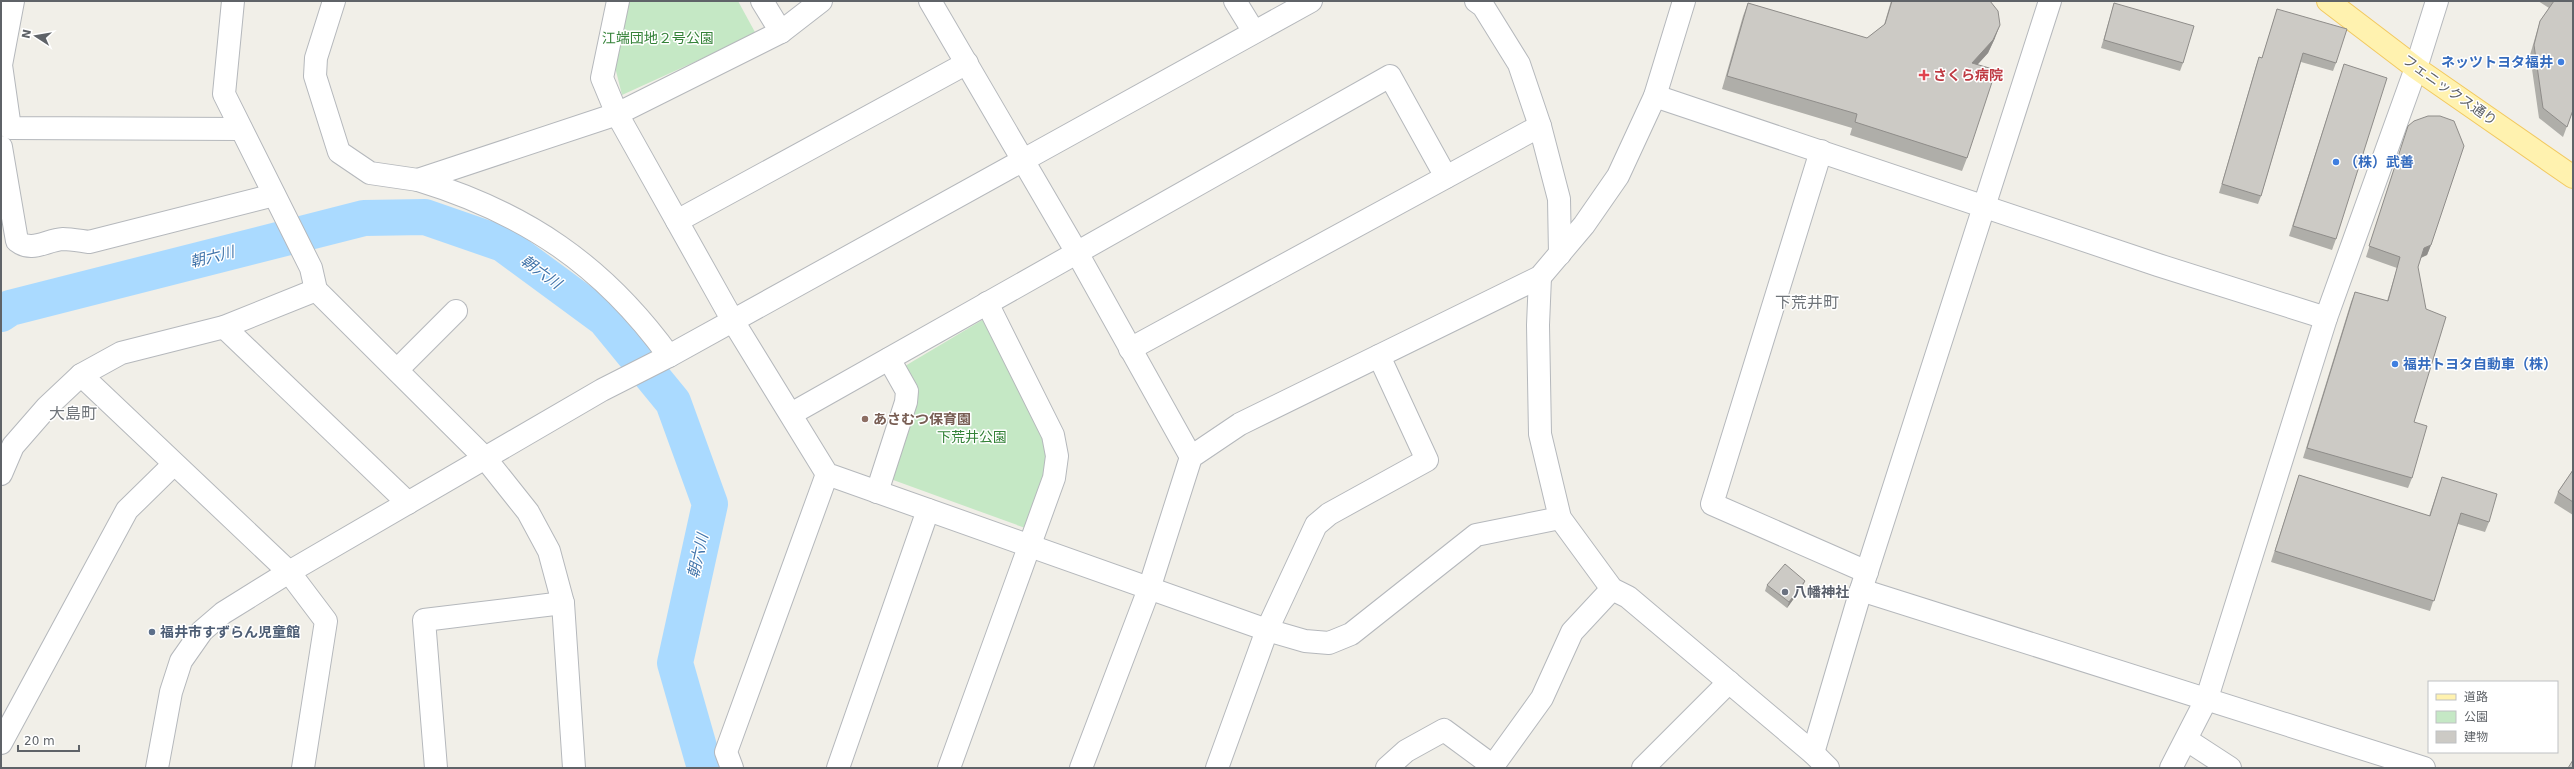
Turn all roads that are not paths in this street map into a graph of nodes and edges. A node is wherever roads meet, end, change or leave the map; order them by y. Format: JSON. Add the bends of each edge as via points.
{"nodes":[{"id":1,"x":13,"y":1,"type":"edge"},
{"id":2,"x":233,"y":1,"type":"edge"},
{"id":3,"x":334,"y":1,"type":"edge"},
{"id":4,"x":618,"y":1,"type":"edge"},
{"id":5,"x":762,"y":1,"type":"edge"},
{"id":6,"x":821,"y":1,"type":"edge"},
{"id":7,"x":930,"y":1,"type":"edge"},
{"id":8,"x":1235,"y":1,"type":"edge"},
{"id":9,"x":1311,"y":1,"type":"edge"},
{"id":10,"x":1476,"y":1,"type":"edge"},
{"id":11,"x":1684,"y":1,"type":"edge"},
{"id":12,"x":2050,"y":1,"type":"edge"},
{"id":13,"x":2328,"y":1,"type":"edge"},
{"id":14,"x":2437,"y":1,"type":"edge"},
{"id":15,"x":781,"y":32,"type":"junction"},
{"id":16,"x":1254,"y":32,"type":"junction"},
{"id":17,"x":967,"y":63,"type":"junction"},
{"id":18,"x":2416,"y":68,"type":"junction"},
{"id":19,"x":1655,"y":96,"type":"junction"},
{"id":20,"x":617,"y":114,"type":"junction"},
{"id":21,"x":1540,"y":126,"type":"junction"},
{"id":22,"x":241,"y":129,"type":"junction"},
{"id":23,"x":4,"y":138,"type":"edge"},
{"id":24,"x":1820,"y":152,"type":"junction"},
{"id":25,"x":1023,"y":160,"type":"junction"},
{"id":26,"x":1446,"y":177,"type":"junction"},
{"id":27,"x":2573,"y":177,"type":"edge"},
{"id":28,"x":418,"y":180,"type":"junction"},
{"id":29,"x":278,"y":202,"type":"junction"},
{"id":30,"x":1984,"y":206,"type":"junction"},
{"id":31,"x":677,"y":221,"type":"junction"},
{"id":32,"x":1076,"y":251,"type":"junction"},
{"id":33,"x":1560,"y":254,"type":"junction"},
{"id":34,"x":1540,"y":277,"type":"junction"},
{"id":35,"x":316,"y":290,"type":"junction"},
{"id":36,"x":987,"y":303,"type":"junction"},
{"id":37,"x":456,"y":311,"type":"dead end"},
{"id":38,"x":2326,"y":318,"type":"junction"},
{"id":39,"x":733,"y":321,"type":"junction"},
{"id":40,"x":224,"y":327,"type":"junction"},
{"id":41,"x":1130,"y":349,"type":"junction"},
{"id":42,"x":1379,"y":356,"type":"junction"},
{"id":43,"x":664,"y":359,"type":"junction"},
{"id":44,"x":889,"y":360,"type":"junction"},
{"id":45,"x":397,"y":370,"type":"junction"},
{"id":46,"x":81,"y":375,"type":"junction"},
{"id":47,"x":791,"y":414,"type":"junction"},
{"id":48,"x":1191,"y":456,"type":"junction"},
{"id":49,"x":485,"y":458,"type":"junction"},
{"id":50,"x":174,"y":464,"type":"junction"},
{"id":51,"x":1,"y":474,"type":"edge"},
{"id":52,"x":827,"y":474,"type":"junction"},
{"id":53,"x":877,"y":492,"type":"junction"},
{"id":54,"x":408,"y":503,"type":"junction"},
{"id":55,"x":928,"y":510,"type":"junction"},
{"id":56,"x":1560,"y":518,"type":"junction"},
{"id":57,"x":1031,"y":547,"type":"junction"},
{"id":58,"x":288,"y":572,"type":"junction"},
{"id":59,"x":1864,"y":581,"type":"junction"},
{"id":60,"x":1149,"y":588,"type":"junction"},
{"id":61,"x":1612,"y":589,"type":"junction"},
{"id":62,"x":563,"y":603,"type":"junction"},
{"id":63,"x":1267,"y":630,"type":"junction"},
{"id":64,"x":1729,"y":682,"type":"junction"},
{"id":65,"x":2207,"y":698,"type":"junction"},
{"id":66,"x":2187,"y":740,"type":"junction"},
{"id":67,"x":1,"y":743,"type":"edge"},
{"id":68,"x":1820,"y":760,"type":"edge"},
{"id":69,"x":2412,"y":766,"type":"edge"},
{"id":70,"x":157,"y":768,"type":"edge"},
{"id":71,"x":303,"y":768,"type":"edge"},
{"id":72,"x":436,"y":768,"type":"edge"},
{"id":73,"x":574,"y":768,"type":"edge"},
{"id":74,"x":732,"y":768,"type":"edge"},
{"id":75,"x":838,"y":768,"type":"edge"},
{"id":76,"x":949,"y":768,"type":"edge"},
{"id":77,"x":1080,"y":768,"type":"edge"},
{"id":78,"x":1217,"y":768,"type":"edge"},
{"id":79,"x":1387,"y":768,"type":"edge"},
{"id":80,"x":1643,"y":768,"type":"edge"},
{"id":81,"x":2171,"y":768,"type":"edge"},
{"id":82,"x":2230,"y":768,"type":"edge"}],
"edges":[{"from":1,"to":23,"type":"street","via":[[1,65]]},
{"from":2,"to":22,"type":"street","via":[[224,94]]},
{"from":3,"to":28,"type":"street","via":[[316,58],[315,76],[339,152],[370,173]]},
{"from":4,"to":20,"type":"street","via":[[602,78]]},
{"from":5,"to":15,"type":"street"},
{"from":6,"to":15,"type":"street"},
{"from":7,"to":17,"type":"street"},
{"from":8,"to":16,"type":"street"},
{"from":9,"to":16,"type":"street"},
{"from":10,"to":21,"type":"street","via":[[1483,6],[1519,64]]},
{"from":11,"to":19,"type":"street"},
{"from":12,"to":30,"type":"street"},
{"from":13,"to":18,"type":"main road","name":"フェニックス通り"},
{"from":14,"to":18,"type":"street"},
{"from":15,"to":20,"type":"street"},
{"from":16,"to":25,"type":"street"},
{"from":17,"to":25,"type":"street"},
{"from":17,"to":31,"type":"street"},
{"from":18,"to":27,"type":"main road","name":"フェニックス通り"},
{"from":18,"to":38,"type":"street"},
{"from":19,"to":24,"type":"street"},
{"from":19,"to":33,"type":"street","via":[[1618,176]]},
{"from":20,"to":28,"type":"street"},
{"from":20,"to":31,"type":"street"},
{"from":21,"to":26,"type":"street"},
{"from":21,"to":33,"type":"street","via":[[1559,199]]},
{"from":22,"to":23,"type":"street"},
{"from":22,"to":29,"type":"street"},
{"from":23,"to":29,"type":"street","via":[[17,241],[24,246],[63,239],[89,242]]},
{"from":24,"to":30,"type":"street"},
{"from":24,"to":59,"type":"street","via":[[1712,504]]},
{"from":25,"to":32,"type":"street"},
{"from":25,"to":39,"type":"street"},
{"from":26,"to":32,"type":"street","via":[[1390,76]]},
{"from":26,"to":41,"type":"street"},
{"from":28,"to":43,"type":"street","via":[[463,194],[514,217],[574,255],[646,324]]},
{"from":29,"to":35,"type":"street","via":[[311,268]]},
{"from":30,"to":38,"type":"street"},
{"from":30,"to":59,"type":"street"},
{"from":31,"to":39,"type":"street"},
{"from":32,"to":36,"type":"street"},
{"from":32,"to":41,"type":"street"},
{"from":33,"to":34,"type":"street"},
{"from":34,"to":42,"type":"street"},
{"from":34,"to":56,"type":"street","via":[[1540,434]]},
{"from":35,"to":40,"type":"street"},
{"from":35,"to":45,"type":"street"},
{"from":36,"to":44,"type":"street"},
{"from":36,"to":57,"type":"street","via":[[1053,435],[1058,456],[1054,478]]},
{"from":37,"to":45,"type":"street"},
{"from":38,"to":65,"type":"street"},
{"from":39,"to":43,"type":"street"},
{"from":39,"to":47,"type":"street"},
{"from":40,"to":46,"type":"street","via":[[121,353]]},
{"from":40,"to":54,"type":"street"},
{"from":41,"to":48,"type":"street"},
{"from":42,"to":48,"type":"street","via":[[1240,424]]},
{"from":42,"to":63,"type":"street","via":[[1427,460],[1329,514],[1316,525]]},
{"from":43,"to":49,"type":"street","via":[[602,390]]},
{"from":44,"to":47,"type":"street"},
{"from":44,"to":53,"type":"street","via":[[907,391],[906,402]]},
{"from":45,"to":49,"type":"street"},
{"from":46,"to":50,"type":"street"},
{"from":46,"to":51,"type":"street","via":[[47,407],[13,446]]},
{"from":47,"to":52,"type":"street"},
{"from":48,"to":60,"type":"street"},
{"from":49,"to":54,"type":"street"},
{"from":49,"to":62,"type":"street","via":[[528,512],[549,551]]},
{"from":50,"to":58,"type":"street"},
{"from":50,"to":67,"type":"street","via":[[127,510]]},
{"from":52,"to":53,"type":"street"},
{"from":52,"to":74,"type":"street","via":[[726,752]]},
{"from":53,"to":55,"type":"street"},
{"from":54,"to":58,"type":"street"},
{"from":55,"to":57,"type":"street"},
{"from":55,"to":75,"type":"street"},
{"from":56,"to":61,"type":"street"},
{"from":56,"to":63,"type":"street","via":[[1476,535],[1350,634],[1329,643],[1305,641]]},
{"from":57,"to":60,"type":"street"},
{"from":57,"to":76,"type":"street"},
{"from":58,"to":70,"type":"street","via":[[223,613],[202,631],[181,661],[171,692]]},
{"from":58,"to":71,"type":"street","via":[[326,621]]},
{"from":59,"to":65,"type":"street"},
{"from":59,"to":68,"type":"street"},
{"from":60,"to":63,"type":"street"},
{"from":60,"to":77,"type":"street"},
{"from":61,"to":64,"type":"street","via":[[1628,597]]},
{"from":61,"to":79,"type":"street","via":[[1572,632],[1542,698],[1493,766],[1444,730],[1406,751]]},
{"from":62,"to":72,"type":"street","via":[[424,620]]},
{"from":62,"to":73,"type":"street"},
{"from":63,"to":78,"type":"street"},
{"from":64,"to":68,"type":"street"},
{"from":64,"to":80,"type":"street"},
{"from":65,"to":66,"type":"street"},
{"from":65,"to":69,"type":"street"},
{"from":66,"to":81,"type":"street"},
{"from":66,"to":82,"type":"street"}]}
